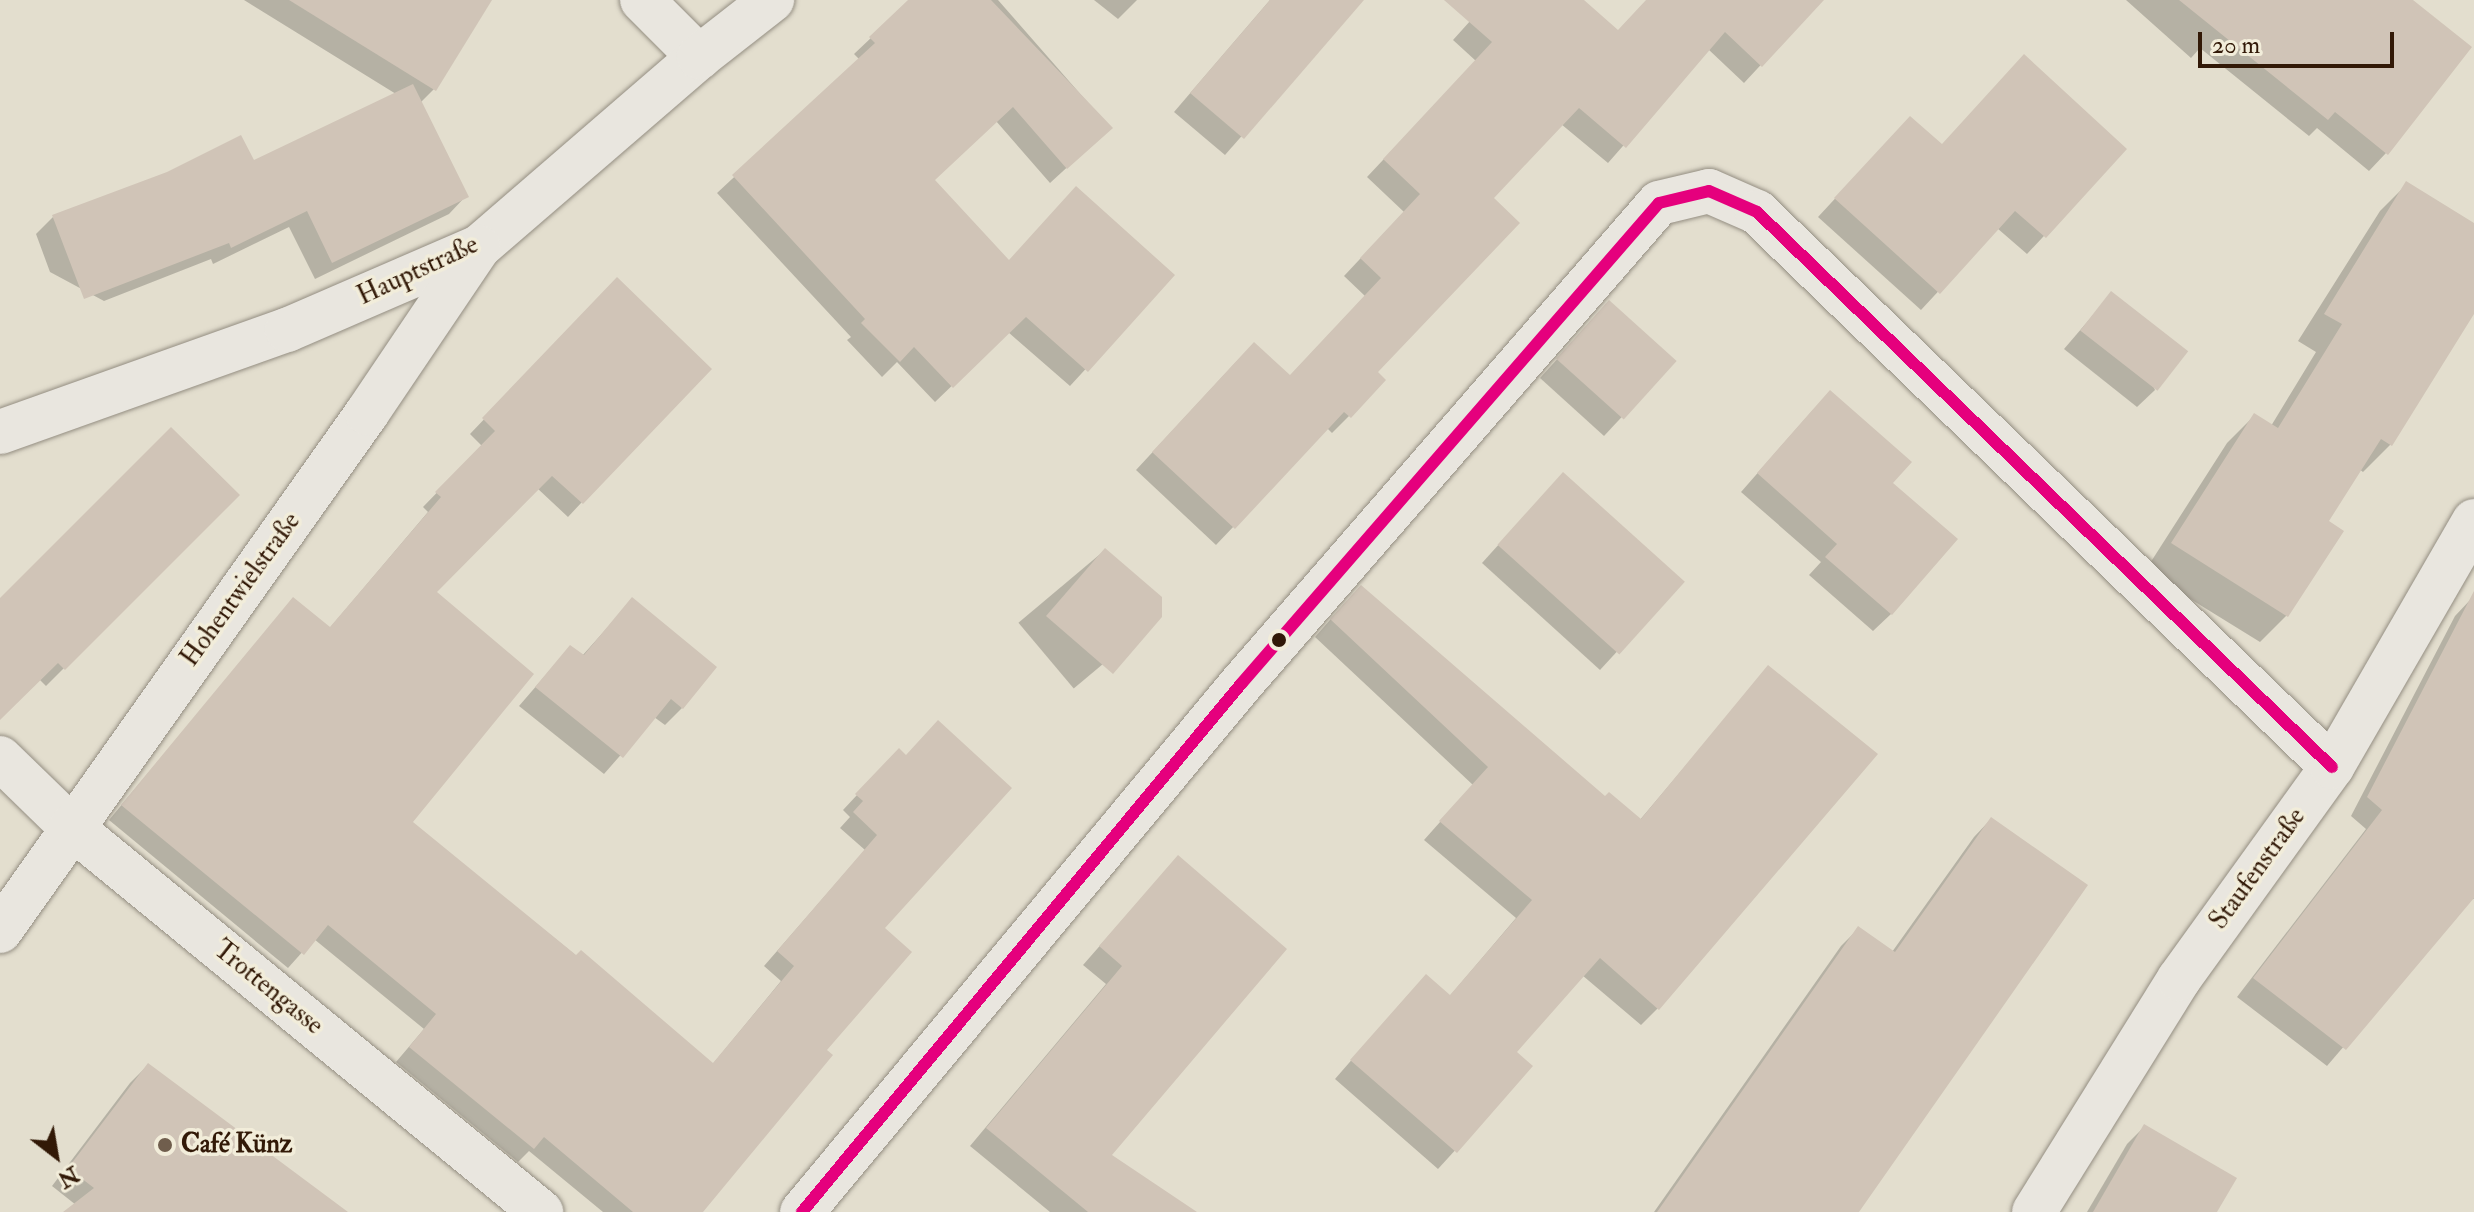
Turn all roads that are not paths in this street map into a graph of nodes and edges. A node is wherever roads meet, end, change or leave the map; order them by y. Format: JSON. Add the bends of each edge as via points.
{"nodes":[{"id":1,"x":642,"y":0,"type":"edge"},
{"id":2,"x":772,"y":0,"type":"edge"},
{"id":3,"x":699,"y":57,"type":"junction"},
{"id":4,"x":479,"y":247,"type":"junction"},
{"id":5,"x":0,"y":432,"type":"edge"},
{"id":6,"x":2474,"y":521,"type":"edge"},
{"id":7,"x":0,"y":758,"type":"edge"},
{"id":8,"x":2332,"y":767,"type":"junction"},
{"id":9,"x":71,"y":827,"type":"junction"},
{"id":10,"x":0,"y":931,"type":"edge"},
{"id":11,"x":541,"y":1212,"type":"edge"},
{"id":12,"x":802,"y":1212,"type":"edge"},
{"id":13,"x":2034,"y":1212,"type":"edge"}],
"edges":[{"from":1,"to":3,"type":"street"},
{"from":2,"to":3,"type":"street","name":"Hauptstraße"},
{"from":3,"to":4,"type":"street","name":"Hauptstraße"},
{"from":4,"to":5,"type":"street","name":"Hauptstraße","via":[[287,330]]},
{"from":4,"to":9,"type":"street","name":"Hohentwielstraße"},
{"from":6,"to":8,"type":"street","name":"Staufenstraße"},
{"from":7,"to":9,"type":"street","name":"Trottengasse"},
{"from":8,"to":12,"type":"street","via":[[1757,212],[1709,191],[1659,203],[1241,684]]},
{"from":8,"to":13,"type":"street","name":"Staufenstraße","via":[[2179,979]]},
{"from":9,"to":10,"type":"street","name":"Hohentwielstraße"},
{"from":9,"to":11,"type":"street","name":"Trottengasse"}]}
